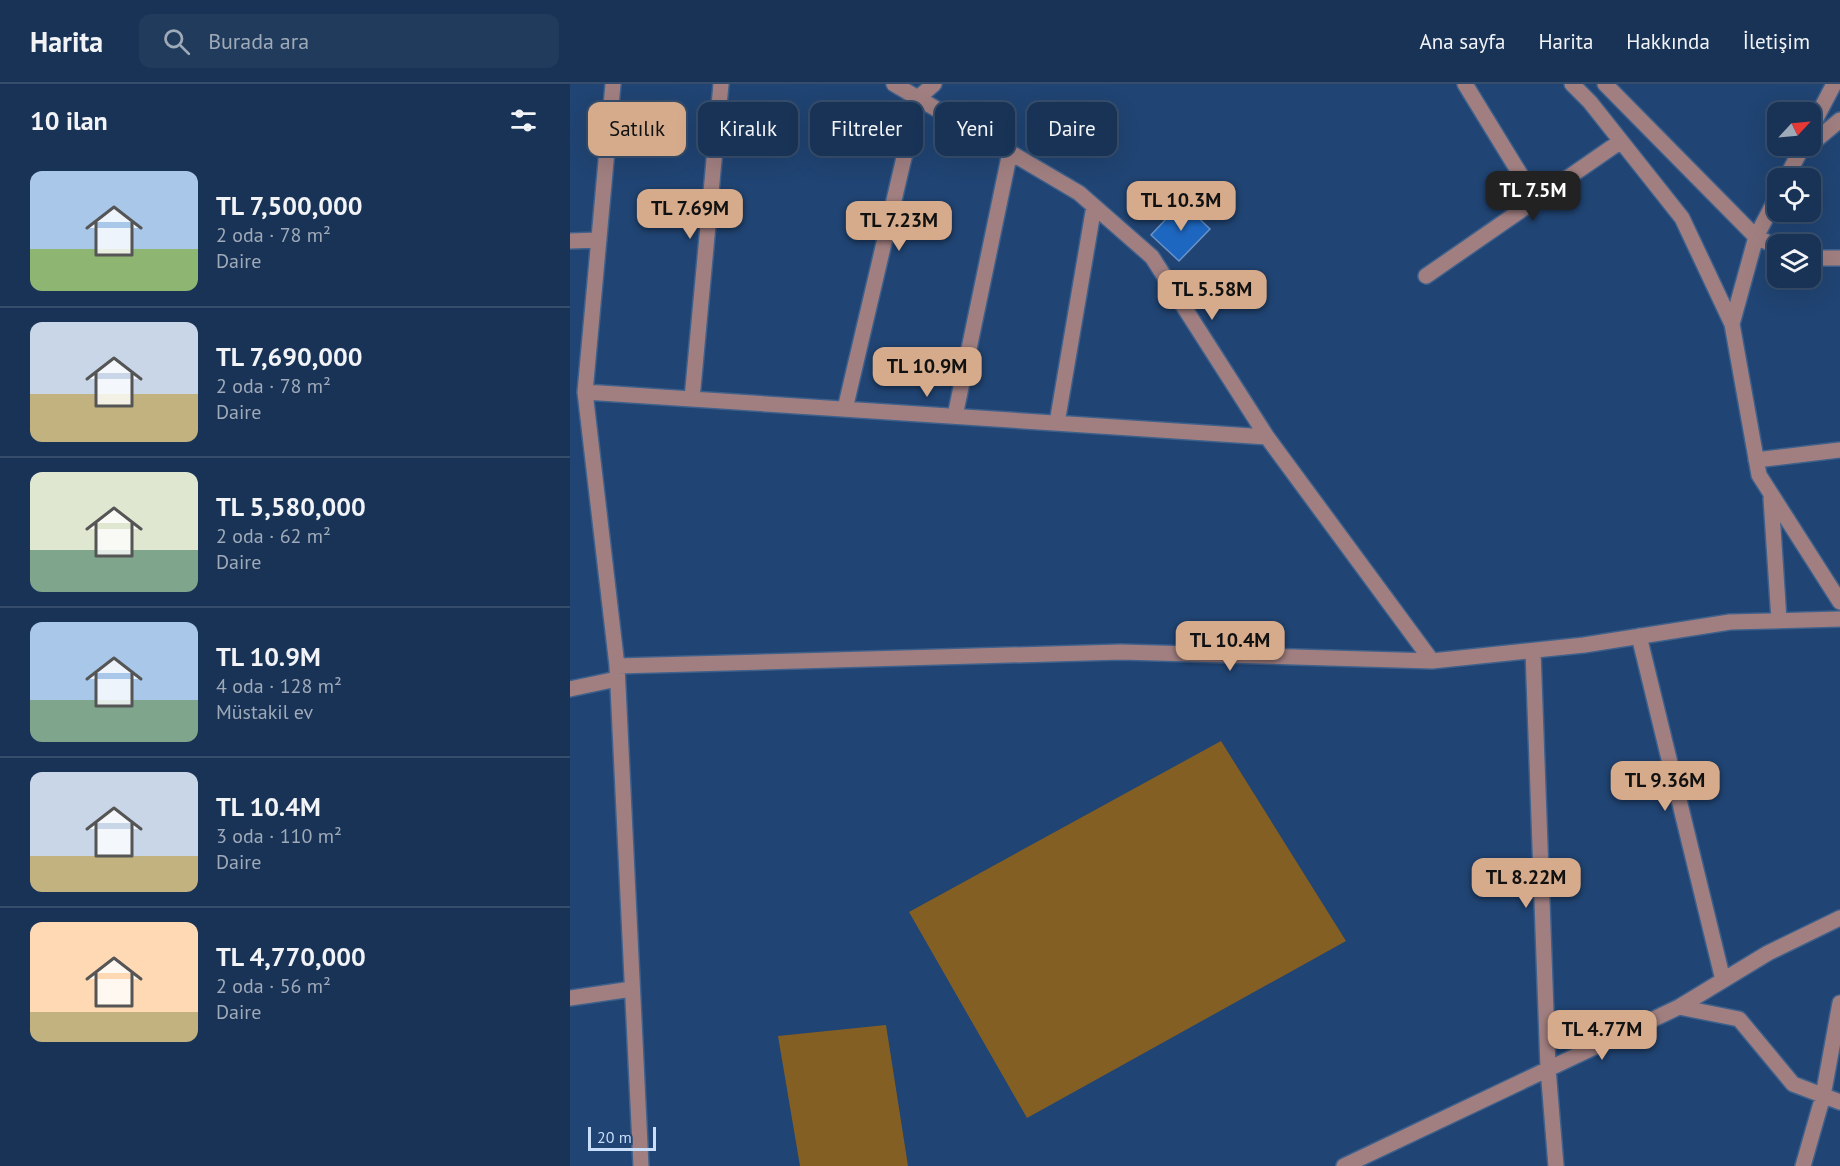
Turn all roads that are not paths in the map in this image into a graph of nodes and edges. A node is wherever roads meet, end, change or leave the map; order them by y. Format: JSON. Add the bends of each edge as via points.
{"nodes":[{"id":1,"x":613,"y":84,"type":"edge"},
{"id":2,"x":722,"y":84,"type":"edge"},
{"id":3,"x":894,"y":84,"type":"edge"},
{"id":4,"x":934,"y":84,"type":"edge"},
{"id":5,"x":1465,"y":84,"type":"edge"},
{"id":6,"x":1572,"y":84,"type":"edge"},
{"id":7,"x":1605,"y":84,"type":"edge"},
{"id":8,"x":1834,"y":84,"type":"edge"},
{"id":9,"x":918,"y":98,"type":"junction"},
{"id":10,"x":935,"y":108,"type":"edge"},
{"id":11,"x":1821,"y":109,"type":"edge"},
{"id":12,"x":1840,"y":120,"type":"edge"},
{"id":13,"x":1821,"y":136,"type":"edge"},
{"id":14,"x":1621,"y":141,"type":"junction"},
{"id":15,"x":1015,"y":155,"type":"edge"},
{"id":16,"x":1009,"y":156,"type":"edge"},
{"id":17,"x":1536,"y":201,"type":"junction"},
{"id":18,"x":1094,"y":206,"type":"junction"},
{"id":19,"x":1767,"y":216,"type":"edge"},
{"id":20,"x":1756,"y":237,"type":"junction"},
{"id":21,"x":599,"y":240,"type":"junction"},
{"id":22,"x":570,"y":241,"type":"edge"},
{"id":23,"x":1767,"y":242,"type":"edge"},
{"id":24,"x":1821,"y":258,"type":"edge"},
{"id":25,"x":1840,"y":258,"type":"edge"},
{"id":26,"x":1426,"y":276,"type":"dead end"},
{"id":27,"x":1732,"y":324,"type":"junction"},
{"id":28,"x":585,"y":392,"type":"junction"},
{"id":29,"x":692,"y":399,"type":"junction"},
{"id":30,"x":845,"y":409,"type":"junction"},
{"id":31,"x":955,"y":416,"type":"junction"},
{"id":32,"x":1058,"y":423,"type":"junction"},
{"id":33,"x":1267,"y":437,"type":"junction"},
{"id":34,"x":1840,"y":450,"type":"edge"},
{"id":35,"x":1756,"y":460,"type":"junction"},
{"id":36,"x":1770,"y":494,"type":"junction"},
{"id":37,"x":1840,"y":602,"type":"edge"},
{"id":38,"x":1840,"y":619,"type":"edge"},
{"id":39,"x":1779,"y":620,"type":"junction"},
{"id":40,"x":1639,"y":636,"type":"junction"},
{"id":41,"x":1533,"y":651,"type":"junction"},
{"id":42,"x":1432,"y":662,"type":"junction"},
{"id":43,"x":617,"y":672,"type":"junction"},
{"id":44,"x":570,"y":689,"type":"edge"},
{"id":45,"x":1840,"y":918,"type":"edge"},
{"id":46,"x":1723,"y":980,"type":"junction"},
{"id":47,"x":632,"y":989,"type":"junction"},
{"id":48,"x":570,"y":998,"type":"edge"},
{"id":49,"x":1840,"y":1003,"type":"edge"},
{"id":50,"x":1678,"y":1007,"type":"junction"},
{"id":51,"x":1548,"y":1068,"type":"junction"},
{"id":52,"x":1823,"y":1096,"type":"junction"},
{"id":53,"x":1840,"y":1102,"type":"edge"},
{"id":54,"x":640,"y":1166,"type":"edge"},
{"id":55,"x":1344,"y":1166,"type":"edge"},
{"id":56,"x":1556,"y":1166,"type":"edge"},
{"id":57,"x":1803,"y":1166,"type":"edge"}],
"edges":[{"from":1,"to":21,"type":"street"},
{"from":2,"to":29,"type":"street"},
{"from":3,"to":9,"type":"street"},
{"from":4,"to":9,"type":"street"},
{"from":5,"to":17,"type":"street"},
{"from":6,"to":14,"type":"street"},
{"from":7,"to":20,"type":"street"},
{"from":8,"to":11,"type":"street"},
{"from":9,"to":10,"type":"street"},
{"from":9,"to":30,"type":"street"},
{"from":12,"to":13,"type":"street"},
{"from":14,"to":17,"type":"street"},
{"from":14,"to":27,"type":"street","via":[[1682,218]]},
{"from":15,"to":18,"type":"street"},
{"from":16,"to":31,"type":"street"},
{"from":17,"to":26,"type":"street"},
{"from":18,"to":32,"type":"street"},
{"from":18,"to":33,"type":"street","via":[[1152,257]]},
{"from":19,"to":20,"type":"street"},
{"from":20,"to":23,"type":"street"},
{"from":20,"to":27,"type":"street"},
{"from":21,"to":22,"type":"street"},
{"from":21,"to":28,"type":"street"},
{"from":24,"to":25,"type":"street"},
{"from":27,"to":35,"type":"street"},
{"from":28,"to":29,"type":"street"},
{"from":28,"to":43,"type":"street"},
{"from":29,"to":30,"type":"street"},
{"from":30,"to":31,"type":"street"},
{"from":31,"to":32,"type":"street"},
{"from":32,"to":33,"type":"street"},
{"from":33,"to":42,"type":"street"},
{"from":34,"to":35,"type":"street"},
{"from":35,"to":36,"type":"street"},
{"from":36,"to":37,"type":"street"},
{"from":36,"to":39,"type":"street"},
{"from":38,"to":39,"type":"street"},
{"from":39,"to":40,"type":"street","via":[[1730,622]]},
{"from":40,"to":41,"type":"street"},
{"from":40,"to":46,"type":"street"},
{"from":41,"to":42,"type":"street"},
{"from":41,"to":51,"type":"street"},
{"from":42,"to":43,"type":"street","via":[[1121,652]]},
{"from":43,"to":44,"type":"street"},
{"from":43,"to":47,"type":"street"},
{"from":45,"to":46,"type":"street"},
{"from":46,"to":50,"type":"street"},
{"from":47,"to":48,"type":"street"},
{"from":47,"to":54,"type":"street"},
{"from":49,"to":52,"type":"street"},
{"from":50,"to":51,"type":"street"},
{"from":50,"to":52,"type":"street","via":[[1739,1019],[1794,1084]]},
{"from":51,"to":55,"type":"street"},
{"from":51,"to":56,"type":"street"},
{"from":52,"to":53,"type":"street"},
{"from":52,"to":57,"type":"street"}]}
